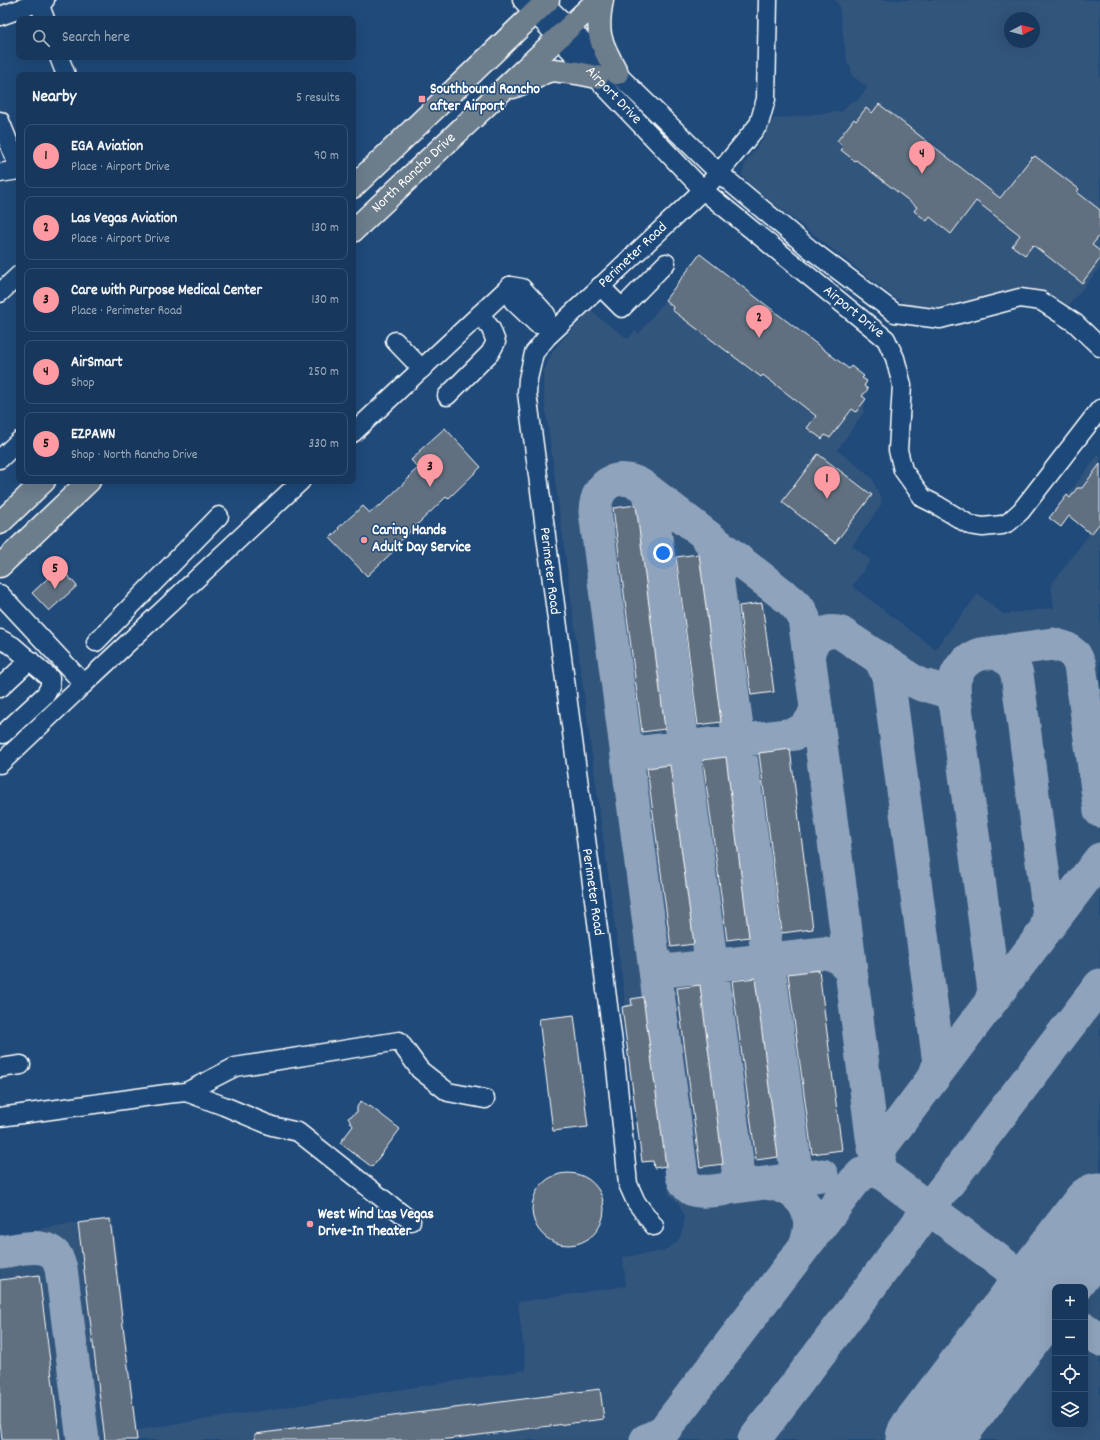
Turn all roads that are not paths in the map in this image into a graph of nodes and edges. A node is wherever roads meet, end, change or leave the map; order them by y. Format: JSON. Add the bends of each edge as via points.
{"nodes":[{"id":1,"x":598,"y":0,"type":"edge"},
{"id":2,"x":602,"y":0,"type":"edge"},
{"id":3,"x":768,"y":0,"type":"edge"},
{"id":4,"x":538,"y":3,"type":"edge"},
{"id":5,"x":43,"y":7,"type":"edge"},
{"id":6,"x":0,"y":16,"type":"edge"},
{"id":7,"x":563,"y":32,"type":"junction"},
{"id":8,"x":60,"y":60,"type":"edge"},
{"id":9,"x":65,"y":72,"type":"edge"},
{"id":10,"x":607,"y":75,"type":"junction"},
{"id":11,"x":499,"y":93,"type":"junction"},
{"id":12,"x":0,"y":121,"type":"edge"},
{"id":13,"x":16,"y":161,"type":"edge"},
{"id":14,"x":16,"y":170,"type":"edge"},
{"id":15,"x":0,"y":173,"type":"edge"},
{"id":16,"x":719,"y":173,"type":"junction"},
{"id":17,"x":356,"y":184,"type":"edge"},
{"id":18,"x":703,"y":190,"type":"junction"},
{"id":19,"x":356,"y":228,"type":"edge"},
{"id":20,"x":666,"y":264,"type":"dead end"},
{"id":21,"x":16,"y":278,"type":"edge"},
{"id":22,"x":600,"y":286,"type":"junction"},
{"id":23,"x":0,"y":293,"type":"edge"},
{"id":24,"x":480,"y":314,"type":"junction"},
{"id":25,"x":549,"y":327,"type":"junction"},
{"id":26,"x":395,"y":341,"type":"dead end"},
{"id":27,"x":1100,"y":347,"type":"edge"},
{"id":28,"x":422,"y":369,"type":"junction"},
{"id":29,"x":447,"y":396,"type":"dead end"},
{"id":30,"x":1100,"y":409,"type":"edge"},
{"id":31,"x":356,"y":428,"type":"edge"},
{"id":32,"x":16,"y":444,"type":"edge"},
{"id":33,"x":0,"y":459,"type":"edge"},
{"id":34,"x":41,"y":484,"type":"edge"},
{"id":35,"x":86,"y":484,"type":"edge"},
{"id":36,"x":298,"y":484,"type":"edge"},
{"id":37,"x":219,"y":516,"type":"dead end"},
{"id":38,"x":0,"y":523,"type":"edge"},
{"id":39,"x":0,"y":566,"type":"edge"},
{"id":40,"x":0,"y":594,"type":"edge"},
{"id":41,"x":0,"y":639,"type":"edge"},
{"id":42,"x":96,"y":642,"type":"dead end"},
{"id":43,"x":30,"y":660,"type":"junction"},
{"id":44,"x":84,"y":684,"type":"junction"},
{"id":45,"x":0,"y":688,"type":"edge"},
{"id":46,"x":1,"y":733,"type":"edge"},
{"id":47,"x":17,"y":748,"type":"junction"},
{"id":48,"x":0,"y":764,"type":"edge"},
{"id":49,"x":21,"y":1065,"type":"dead end"},
{"id":50,"x":0,"y":1068,"type":"edge"},
{"id":51,"x":186,"y":1092,"type":"junction"},
{"id":52,"x":484,"y":1099,"type":"dead end"},
{"id":53,"x":0,"y":1117,"type":"edge"},
{"id":54,"x":411,"y":1221,"type":"dead end"},
{"id":55,"x":654,"y":1226,"type":"dead end"}],
"edges":[{"from":1,"to":7,"type":"main road","name":"North Rancho Drive"},
{"from":2,"to":10,"type":"main road","via":[[598,29],[604,48]]},
{"from":3,"to":16,"type":"street","name":"Perimeter Road","via":[[766,98],[759,124]]},
{"from":4,"to":7,"type":"street","name":"Airport Drive"},
{"from":4,"to":17,"type":"main road","name":"North Rancho Drive"},
{"from":5,"to":6,"type":"street"},
{"from":7,"to":10,"type":"street","name":"Airport Drive"},
{"from":7,"to":11,"type":"main road","name":"North Rancho Drive"},
{"from":8,"to":9,"type":"street"},
{"from":10,"to":11,"type":"main road","via":[[554,70]]},
{"from":10,"to":16,"type":"street","name":"Airport Drive"},
{"from":10,"to":18,"type":"street","name":"Airport Drive"},
{"from":11,"to":19,"type":"main road","name":"North Rancho Drive"},
{"from":12,"to":13,"type":"street"},
{"from":14,"to":15,"type":"street"},
{"from":16,"to":18,"type":"street","name":"Perimeter Road"},
{"from":16,"to":27,"type":"street","name":"Airport Drive","via":[[810,249],[895,313],[940,319],[1013,299],[1041,301],[1075,323]]},
{"from":18,"to":22,"type":"street","name":"Perimeter Road"},
{"from":18,"to":30,"type":"street","name":"Airport Drive","via":[[886,338],[896,358],[902,385],[898,450],[903,470],[923,498],[970,525],[1002,525],[1016,517]]},
{"from":20,"to":22,"type":"street","via":[[622,308]]},
{"from":21,"to":23,"type":"street"},
{"from":22,"to":25,"type":"street","name":"Perimeter Road"},
{"from":24,"to":25,"type":"street","via":[[510,286],[513,301],[537,324]]},
{"from":24,"to":28,"type":"street"},
{"from":24,"to":29,"type":"street","via":[[491,329],[496,342],[490,353]]},
{"from":25,"to":55,"type":"street","name":"Perimeter Road","via":[[534,352],[527,393],[614,1050],[628,1184],[636,1202]]},
{"from":26,"to":28,"type":"street"},
{"from":28,"to":31,"type":"street"},
{"from":32,"to":33,"type":"street"},
{"from":34,"to":38,"type":"main road"},
{"from":35,"to":39,"type":"main road"},
{"from":36,"to":44,"type":"street"},
{"from":37,"to":42,"type":"street"},
{"from":40,"to":44,"type":"street"},
{"from":41,"to":43,"type":"street"},
{"from":43,"to":45,"type":"street"},
{"from":43,"to":46,"type":"street","via":[[50,678],[50,686],[46,694]]},
{"from":44,"to":47,"type":"street"},
{"from":46,"to":47,"type":"street"},
{"from":47,"to":48,"type":"street"},
{"from":49,"to":50,"type":"street"},
{"from":51,"to":52,"type":"street","via":[[235,1067],[399,1041],[420,1070],[448,1092]]},
{"from":51,"to":53,"type":"street"},
{"from":51,"to":54,"type":"street","via":[[272,1126],[298,1132]]}]}
